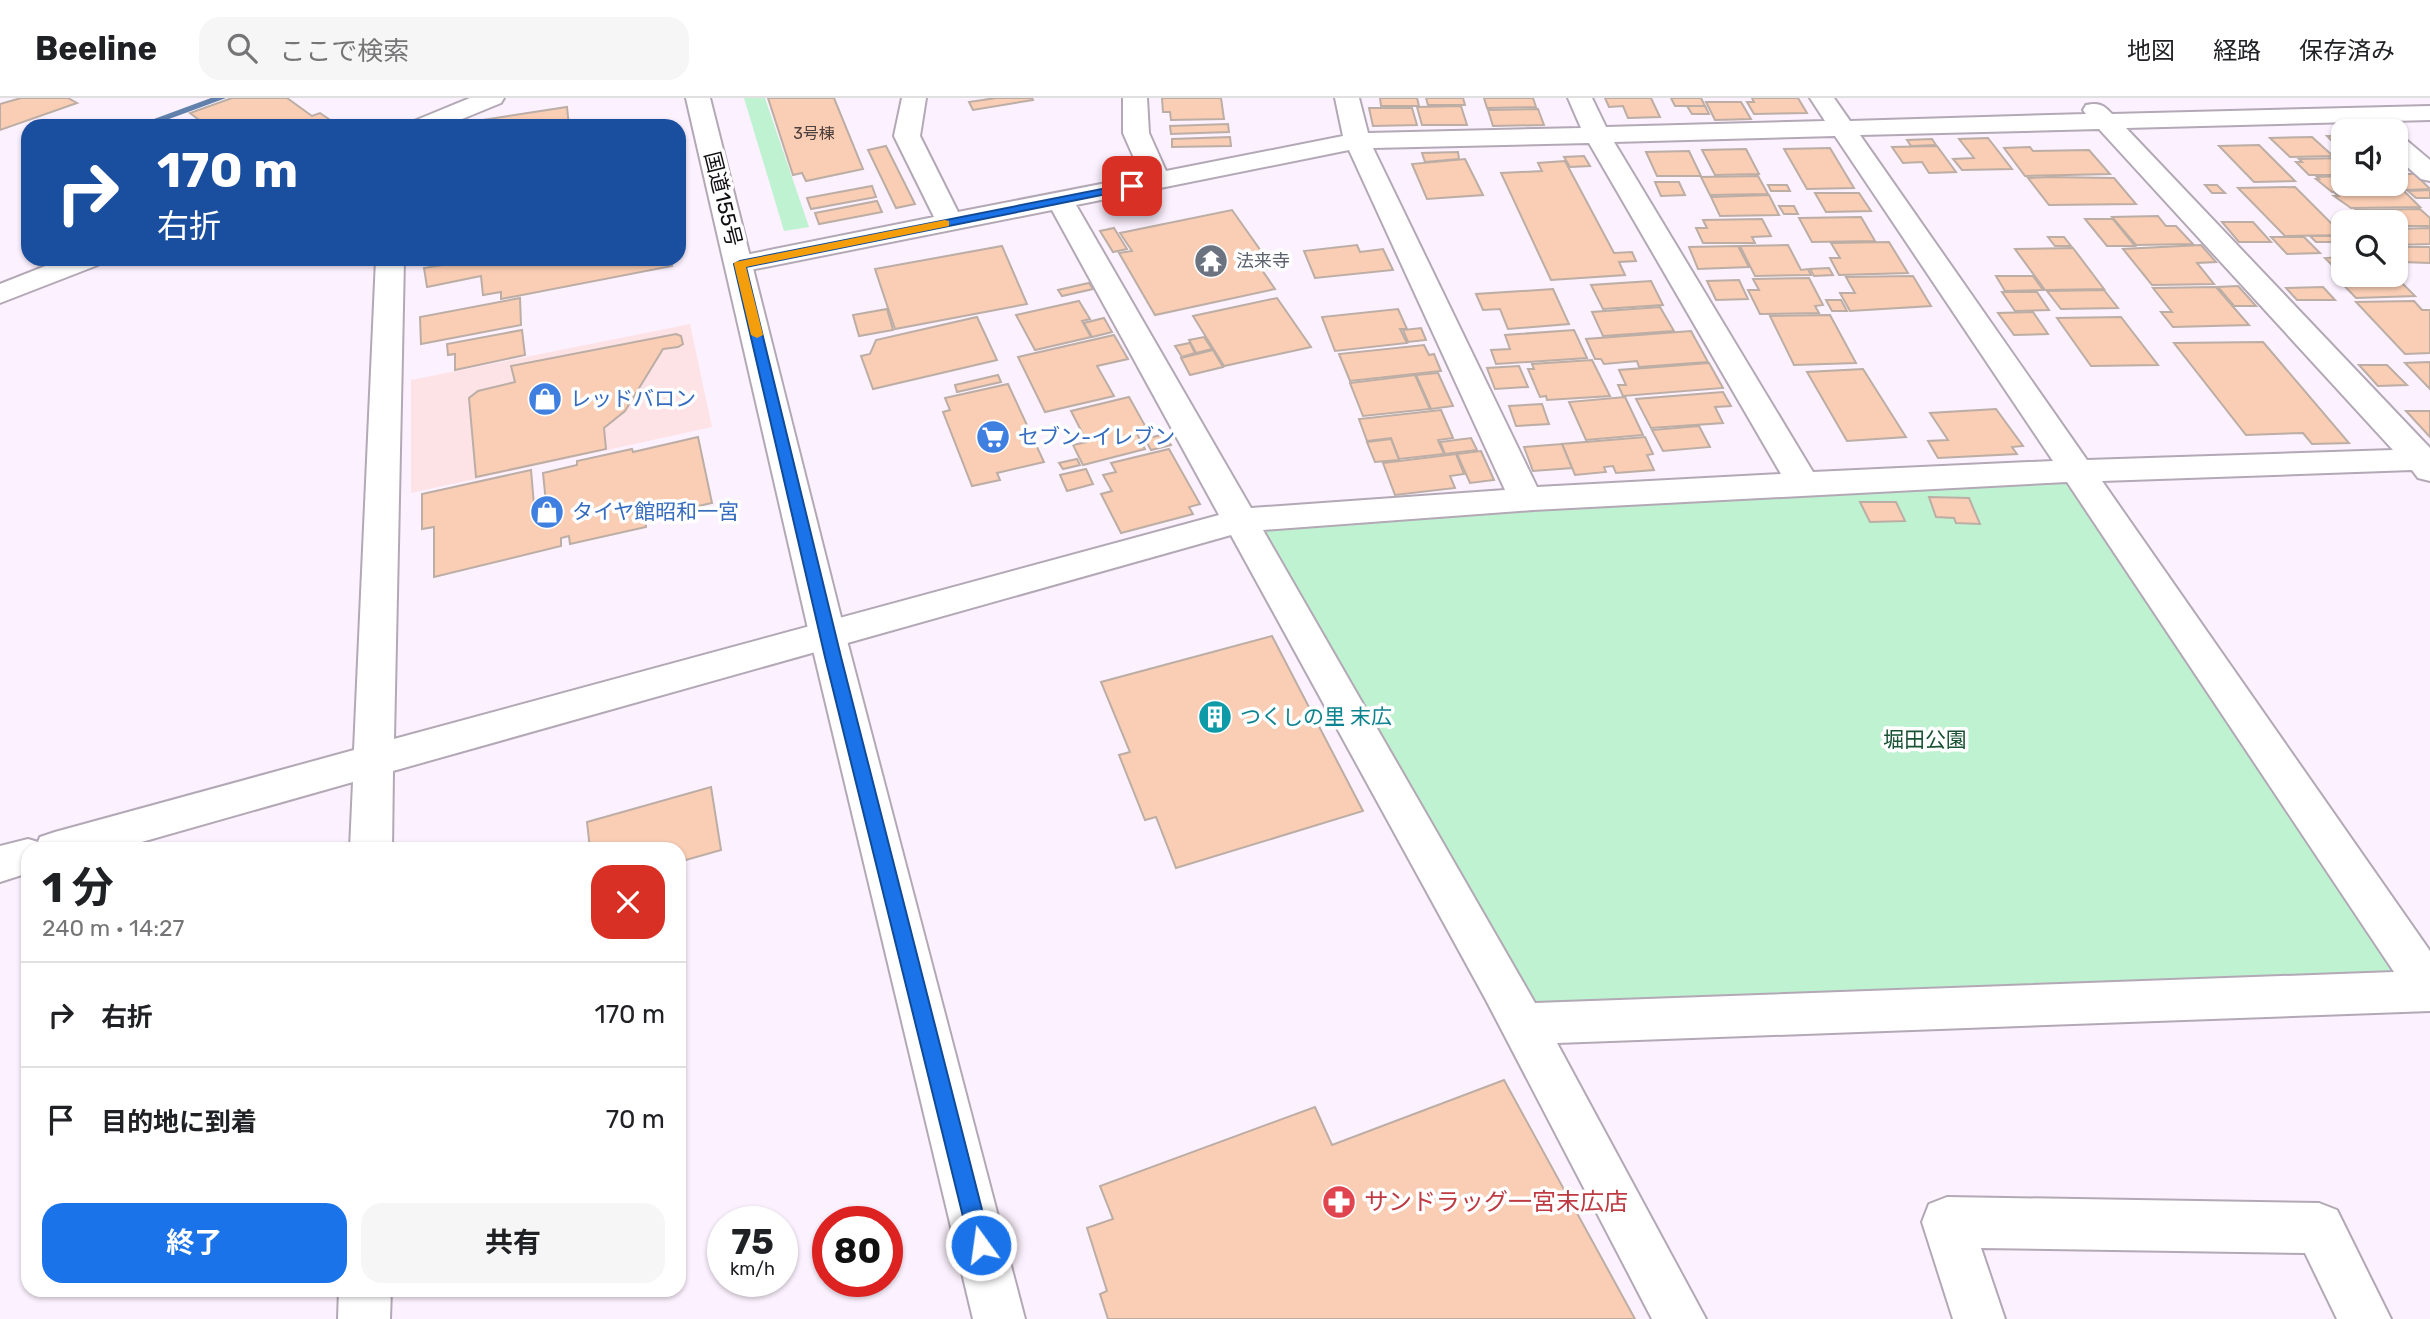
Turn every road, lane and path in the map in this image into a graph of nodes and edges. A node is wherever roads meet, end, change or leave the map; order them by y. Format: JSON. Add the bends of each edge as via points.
{"nodes":[{"id":1,"x":492,"y":98,"type":"edge"},
{"id":2,"x":698,"y":98,"type":"edge"},
{"id":3,"x":914,"y":98,"type":"edge"},
{"id":4,"x":1135,"y":98,"type":"edge"},
{"id":5,"x":1347,"y":98,"type":"edge"},
{"id":6,"x":1580,"y":98,"type":"edge"},
{"id":7,"x":1822,"y":98,"type":"edge"},
{"id":8,"x":2085,"y":98,"type":"edge"},
{"id":9,"x":2342,"y":98,"type":"edge"},
{"id":10,"x":2430,"y":113,"type":"edge"},
{"id":11,"x":440,"y":119,"type":"edge"},
{"id":12,"x":2366,"y":119,"type":"edge"},
{"id":13,"x":2395,"y":119,"type":"edge"},
{"id":14,"x":2107,"y":122,"type":"junction"},
{"id":15,"x":2331,"y":123,"type":"edge"},
{"id":16,"x":1843,"y":129,"type":"junction"},
{"id":17,"x":1597,"y":135,"type":"junction"},
{"id":18,"x":1357,"y":141,"type":"junction"},
{"id":19,"x":2408,"y":154,"type":"edge"},
{"id":20,"x":2430,"y":173,"type":"edge"},
{"id":21,"x":1157,"y":181,"type":"junction"},
{"id":22,"x":1060,"y":201,"type":"junction"},
{"id":23,"x":950,"y":223,"type":"junction"},
{"id":24,"x":740,"y":264,"type":"junction"},
{"id":25,"x":70,"y":266,"type":"edge"},
{"id":26,"x":390,"y":266,"type":"edge"},
{"id":27,"x":0,"y":294,"type":"edge"},
{"id":28,"x":2427,"y":463,"type":"edge"},
{"id":29,"x":2077,"y":471,"type":"junction"},
{"id":30,"x":1803,"y":484,"type":"junction"},
{"id":31,"x":1526,"y":499,"type":"junction"},
{"id":32,"x":1242,"y":520,"type":"junction"},
{"id":33,"x":827,"y":633,"type":"junction"},
{"id":34,"x":372,"y":760,"type":"junction"},
{"id":35,"x":80,"y":842,"type":"edge"},
{"id":36,"x":371,"y":842,"type":"edge"},
{"id":37,"x":21,"y":858,"type":"edge"},
{"id":38,"x":0,"y":864,"type":"edge"},
{"id":39,"x":2430,"y":989,"type":"edge"},
{"id":40,"x":1522,"y":1024,"type":"junction"},
{"id":41,"x":365,"y":1297,"type":"edge"},
{"id":42,"x":364,"y":1319,"type":"edge"},
{"id":43,"x":999,"y":1319,"type":"edge"},
{"id":44,"x":1680,"y":1319,"type":"edge"},
{"id":45,"x":1979,"y":1319,"type":"edge"},
{"id":46,"x":2365,"y":1319,"type":"edge"}],
"edges":[{"from":1,"to":11,"type":"main road"},
{"from":2,"to":24,"type":"main road","name":"国道155号"},
{"from":3,"to":23,"type":"main road","via":[[907,136]]},
{"from":4,"to":21,"type":"main road","via":[[1136,133]]},
{"from":5,"to":18,"type":"main road"},
{"from":6,"to":17,"type":"main road"},
{"from":7,"to":16,"type":"main road"},
{"from":8,"to":14,"type":"main road"},
{"from":9,"to":12,"type":"main road"},
{"from":10,"to":13,"type":"main road"},
{"from":14,"to":15,"type":"main road"},
{"from":14,"to":16,"type":"main road"},
{"from":14,"to":28,"type":"main road"},
{"from":16,"to":17,"type":"main road"},
{"from":16,"to":29,"type":"main road"},
{"from":17,"to":18,"type":"main road"},
{"from":17,"to":30,"type":"main road"},
{"from":18,"to":21,"type":"main road"},
{"from":18,"to":31,"type":"main road"},
{"from":19,"to":20,"type":"main road"},
{"from":21,"to":22,"type":"main road"},
{"from":22,"to":23,"type":"main road"},
{"from":22,"to":32,"type":"main road"},
{"from":23,"to":24,"type":"main road"},
{"from":24,"to":33,"type":"main road","name":"国道155号"},
{"from":25,"to":27,"type":"main road"},
{"from":26,"to":34,"type":"main road"},
{"from":28,"to":29,"type":"main road"},
{"from":29,"to":30,"type":"main road"},
{"from":29,"to":39,"type":"main road"},
{"from":30,"to":31,"type":"main road"},
{"from":31,"to":32,"type":"main road"},
{"from":32,"to":33,"type":"main road"},
{"from":32,"to":40,"type":"main road"},
{"from":33,"to":34,"type":"main road"},
{"from":33,"to":43,"type":"main road","name":"国道155号"},
{"from":34,"to":35,"type":"main road"},
{"from":34,"to":36,"type":"main road"},
{"from":37,"to":38,"type":"main road"},
{"from":39,"to":40,"type":"main road"},
{"from":40,"to":44,"type":"main road"},
{"from":41,"to":42,"type":"main road"},
{"from":45,"to":46,"type":"main road","via":[[1947,1222],[2319,1228]]}]}
